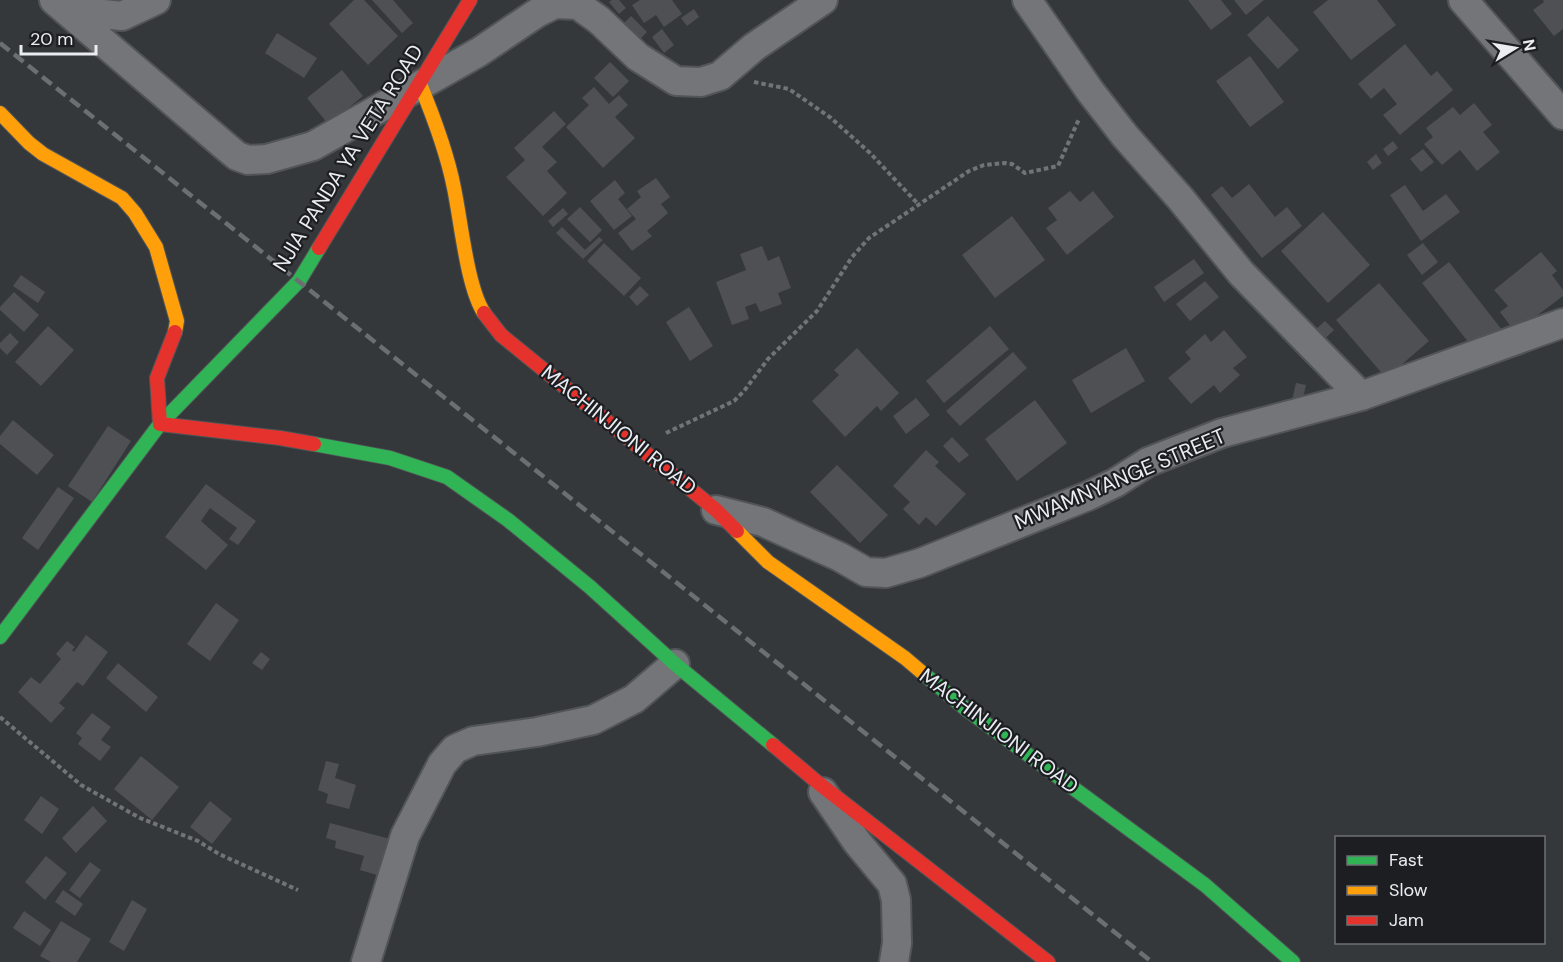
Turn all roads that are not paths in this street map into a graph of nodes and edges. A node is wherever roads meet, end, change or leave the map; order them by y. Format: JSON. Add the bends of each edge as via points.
{"nodes":[{"id":1,"x":156,"y":0,"type":"edge"},
{"id":2,"x":470,"y":0,"type":"edge"},
{"id":3,"x":823,"y":0,"type":"edge"},
{"id":4,"x":1027,"y":0,"type":"edge"},
{"id":5,"x":1463,"y":0,"type":"edge"},
{"id":6,"x":60,"y":5,"type":"edge"},
{"id":7,"x":420,"y":84,"type":"junction"},
{"id":8,"x":0,"y":113,"type":"edge"},
{"id":9,"x":1563,"y":115,"type":"edge"},
{"id":10,"x":1563,"y":323,"type":"edge"},
{"id":11,"x":1360,"y":396,"type":"junction"},
{"id":12,"x":160,"y":424,"type":"junction"},
{"id":13,"x":716,"y":510,"type":"junction"},
{"id":14,"x":0,"y":637,"type":"edge"},
{"id":15,"x":675,"y":664,"type":"junction"},
{"id":16,"x":817,"y":782,"type":"junction"},
{"id":17,"x":366,"y":962,"type":"edge"},
{"id":18,"x":894,"y":962,"type":"edge"},
{"id":19,"x":1048,"y":962,"type":"edge"},
{"id":20,"x":1293,"y":962,"type":"edge"}],
"edges":[{"from":1,"to":6,"type":"street","via":[[122,16]]},
{"from":2,"to":7,"type":"street","name":"NJIA PANDA YA VETA ROAD"},
{"from":3,"to":7,"type":"street","via":[[720,76],[701,81],[676,81],[638,57],[578,5],[555,4]]},
{"from":4,"to":11,"type":"street","via":[[1125,136],[1242,273]]},
{"from":5,"to":9,"type":"street"},
{"from":6,"to":7,"type":"street","via":[[243,159],[267,159],[314,146]]},
{"from":7,"to":12,"type":"street","name":"NJIA PANDA YA VETA ROAD","via":[[299,281]]},
{"from":7,"to":13,"type":"street","name":"MACHINJIONI ROAD","via":[[454,186],[471,277],[483,310],[501,335]]},
{"from":8,"to":12,"type":"street","via":[[43,154],[122,198],[156,247],[177,321],[157,378]]},
{"from":10,"to":11,"type":"street","name":"MWAMNYANGE STREET"},
{"from":11,"to":13,"type":"street","name":"MWAMNYANGE STREET","via":[[1222,433],[1148,462],[1088,496],[886,573],[866,572],[763,522]]},
{"from":12,"to":14,"type":"street","name":"NJIA PANDA YA VETA ROAD"},
{"from":12,"to":15,"type":"street","via":[[280,438],[390,458],[447,477],[508,520],[590,587]]},
{"from":13,"to":20,"type":"street","name":"MACHINJIONI ROAD","via":[[768,562],[904,658],[966,709],[1205,885]]},
{"from":15,"to":16,"type":"street"},
{"from":15,"to":17,"type":"street","via":[[634,699],[593,720],[473,741],[455,749],[442,764],[405,836]]},
{"from":16,"to":18,"type":"street","via":[[857,842],[892,884],[896,900]]},
{"from":16,"to":19,"type":"street"}]}
